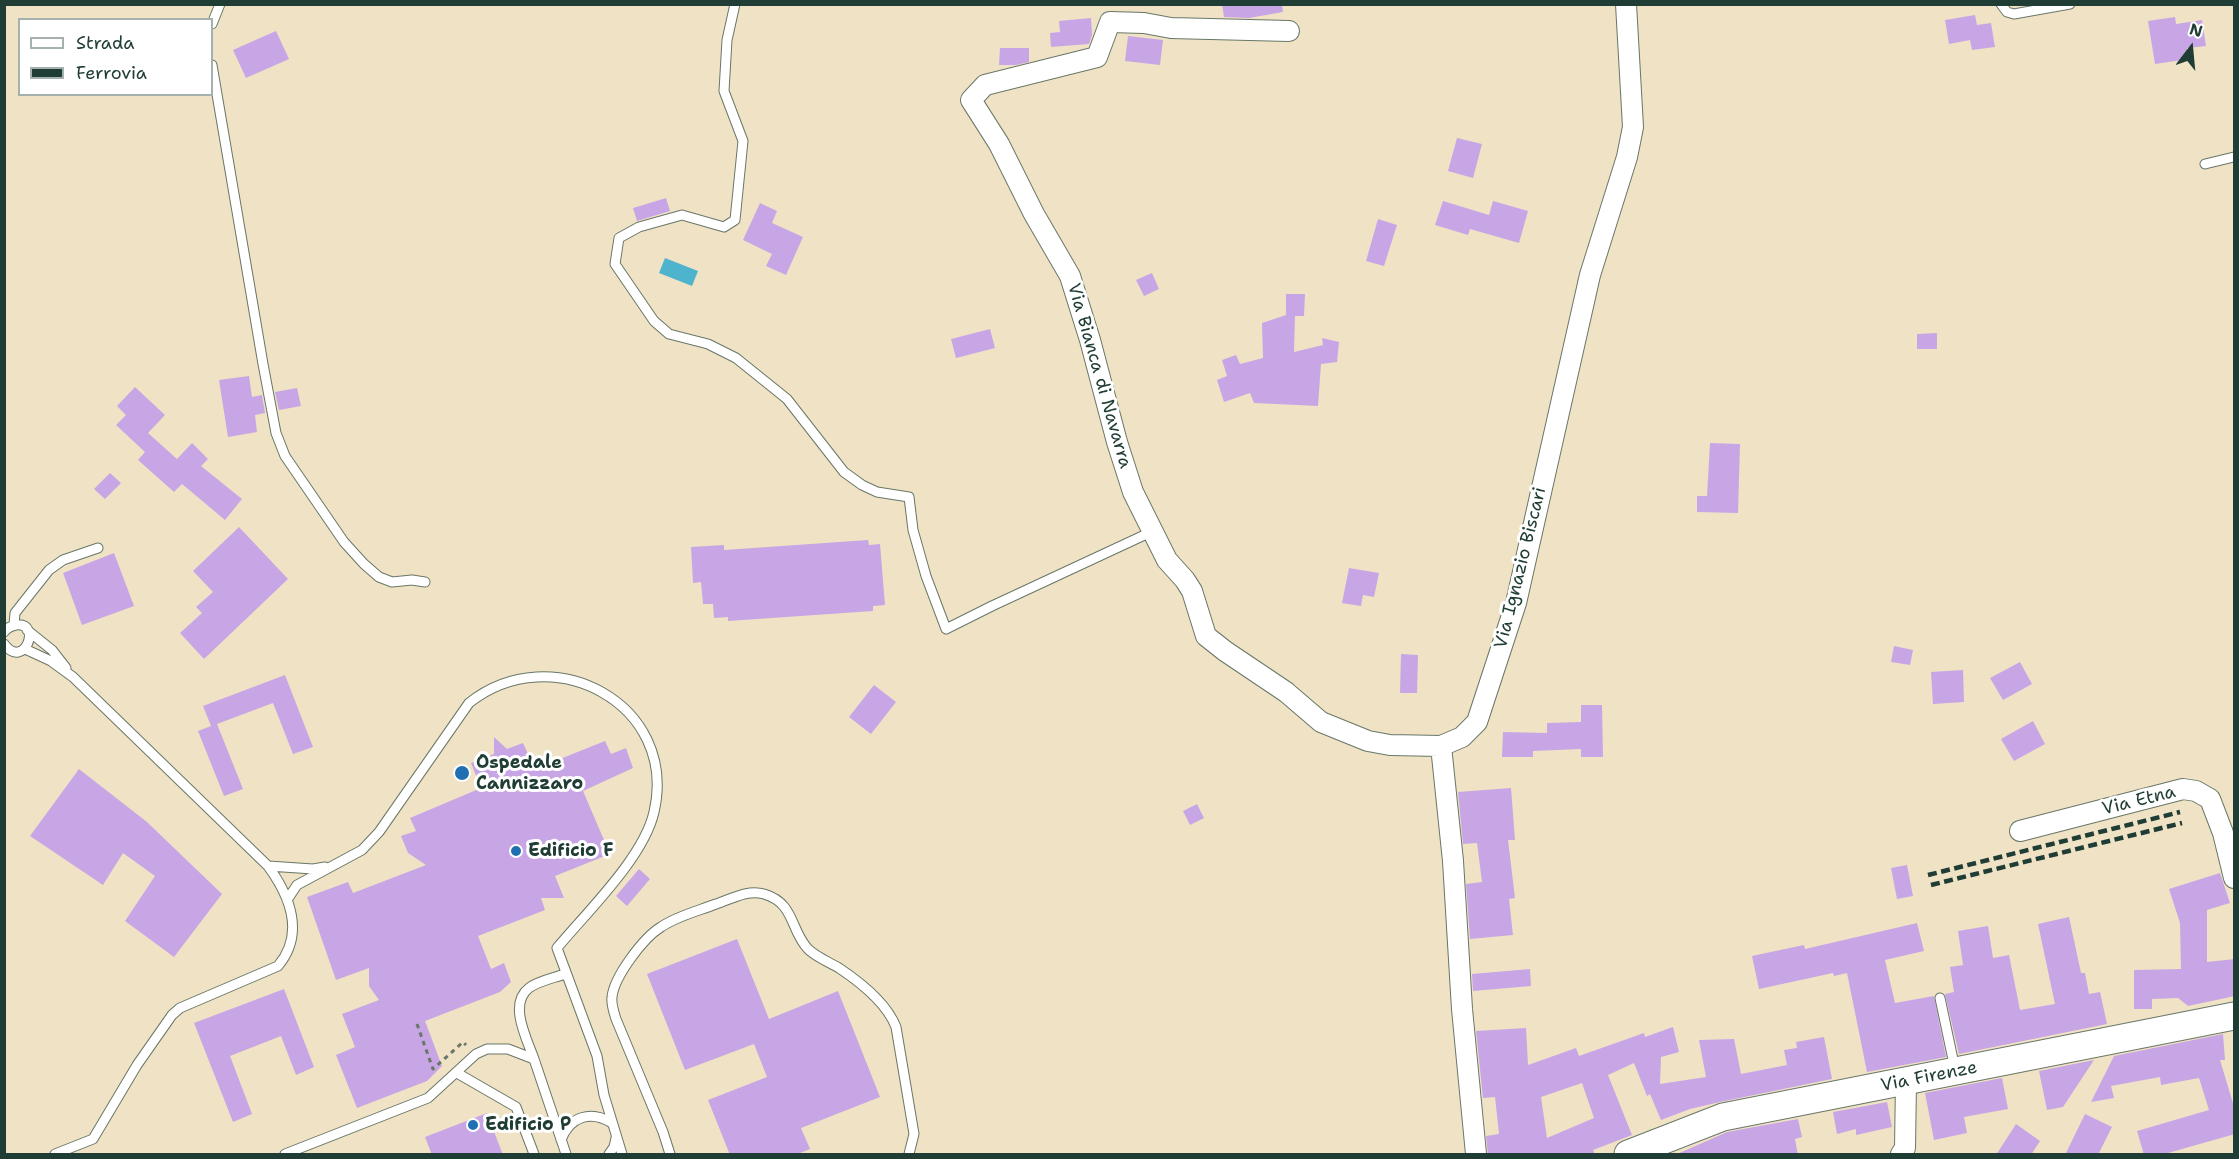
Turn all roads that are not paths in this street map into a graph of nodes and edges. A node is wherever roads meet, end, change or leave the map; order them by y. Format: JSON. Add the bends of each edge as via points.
{"nodes":[{"id":1,"x":220,"y":4,"type":"edge"},
{"id":2,"x":735,"y":4,"type":"edge"},
{"id":3,"x":1626,"y":4,"type":"edge"},
{"id":4,"x":2001,"y":4,"type":"edge"},
{"id":5,"x":2070,"y":4,"type":"edge"},
{"id":6,"x":213,"y":22,"type":"edge"},
{"id":7,"x":1289,"y":32,"type":"dead end"},
{"id":8,"x":213,"y":71,"type":"edge"},
{"id":9,"x":2235,"y":158,"type":"edge"},
{"id":10,"x":2205,"y":164,"type":"dead end"},
{"id":11,"x":1151,"y":532,"type":"junction"},
{"id":12,"x":98,"y":548,"type":"dead end"},
{"id":13,"x":425,"y":582,"type":"dead end"},
{"id":14,"x":7,"y":628,"type":"edge"},
{"id":15,"x":27,"y":629,"type":"junction"},
{"id":16,"x":5,"y":646,"type":"edge"},
{"id":17,"x":25,"y":649,"type":"junction"},
{"id":18,"x":73,"y":677,"type":"junction"},
{"id":19,"x":1440,"y":746,"type":"junction"},
{"id":20,"x":2020,"y":831,"type":"dead end"},
{"id":21,"x":336,"y":865,"type":"junction"},
{"id":22,"x":268,"y":866,"type":"junction"},
{"id":23,"x":2235,"y":879,"type":"edge"},
{"id":24,"x":287,"y":900,"type":"junction"},
{"id":25,"x":565,"y":974,"type":"junction"},
{"id":26,"x":1940,"y":998,"type":"dead end"},
{"id":27,"x":2235,"y":1016,"type":"edge"},
{"id":28,"x":534,"y":1059,"type":"junction"},
{"id":29,"x":1956,"y":1072,"type":"junction"},
{"id":30,"x":457,"y":1073,"type":"junction"},
{"id":31,"x":1906,"y":1082,"type":"junction"},
{"id":32,"x":612,"y":1123,"type":"junction"},
{"id":33,"x":616,"y":1136,"type":"junction"},
{"id":34,"x":561,"y":1140,"type":"junction"},
{"id":35,"x":55,"y":1155,"type":"edge"},
{"id":36,"x":285,"y":1155,"type":"edge"},
{"id":37,"x":534,"y":1155,"type":"edge"},
{"id":38,"x":566,"y":1155,"type":"edge"},
{"id":39,"x":609,"y":1155,"type":"edge"},
{"id":40,"x":622,"y":1155,"type":"edge"},
{"id":41,"x":670,"y":1155,"type":"edge"},
{"id":42,"x":909,"y":1155,"type":"edge"},
{"id":43,"x":1476,"y":1155,"type":"edge"},
{"id":44,"x":1628,"y":1155,"type":"edge"},
{"id":45,"x":1901,"y":1155,"type":"edge"}],
"edges":[{"from":1,"to":6,"type":"lane"},
{"from":2,"to":11,"type":"lane","via":[[724,91],[743,141],[735,220],[724,226],[682,215],[639,227],[619,238],[615,264],[654,321],[669,334],[708,344],[751,369],[787,399],[844,472],[862,485],[877,492],[909,497],[913,530],[946,629]]},
{"from":3,"to":19,"type":"street","name":"Via Ignazio Biscari","via":[[1634,126],[1590,275],[1516,603],[1477,722],[1462,737]]},
{"from":4,"to":5,"type":"lane","via":[[2014,14]]},
{"from":7,"to":11,"type":"street","name":"Via Bianca di Navarra","via":[[1110,22],[1097,57],[985,85],[971,100],[1071,276],[1117,442]]},
{"from":8,"to":13,"type":"lane","via":[[262,364],[276,433],[285,456],[344,542],[364,564],[392,582]]},
{"from":9,"to":10,"type":"lane"},
{"from":11,"to":19,"type":"street","name":"Via Bianca di Navarra","via":[[1192,591],[1206,636],[1286,692],[1321,723],[1368,741]]},
{"from":12,"to":14,"type":"lane","via":[[63,560],[50,570]]},
{"from":14,"to":15,"type":"lane","via":[[21,625]]},
{"from":15,"to":17,"type":"lane","via":[[30,636]]},
{"from":15,"to":18,"type":"lane","via":[[52,650]]},
{"from":16,"to":17,"type":"lane","via":[[19,652]]},
{"from":17,"to":18,"type":"lane"},
{"from":18,"to":22,"type":"lane"},
{"from":19,"to":43,"type":"street"},
{"from":20,"to":23,"type":"street","name":"Via Etna","via":[[2183,789],[2196,791],[2210,799]]},
{"from":21,"to":22,"type":"lane","via":[[313,869]]},
{"from":21,"to":24,"type":"lane","via":[[297,885]]},
{"from":21,"to":25,"type":"lane","via":[[362,850],[379,832],[469,703],[483,692],[505,682],[544,676],[594,687],[622,707],[647,740],[658,776],[657,792],[651,825],[642,844],[557,948]]},
{"from":22,"to":24,"type":"lane"},
{"from":24,"to":35,"type":"lane","via":[[294,927],[287,955],[278,966],[180,1008],[137,1065],[93,1139]]},
{"from":25,"to":28,"type":"lane","via":[[530,987],[520,998],[518,1008]]},
{"from":25,"to":32,"type":"lane","via":[[597,1056]]},
{"from":26,"to":29,"type":"lane"},
{"from":27,"to":29,"type":"street","name":"Via Firenze"},
{"from":28,"to":30,"type":"lane","via":[[497,1048],[476,1054]]},
{"from":28,"to":34,"type":"lane"},
{"from":29,"to":31,"type":"street","name":"Via Firenze"},
{"from":30,"to":36,"type":"lane","via":[[428,1098]]},
{"from":30,"to":37,"type":"lane","via":[[516,1107]]},
{"from":31,"to":44,"type":"street","name":"Via Firenze","via":[[1723,1117]]},
{"from":31,"to":45,"type":"street","via":[[1905,1148]]},
{"from":32,"to":33,"type":"lane"},
{"from":32,"to":34,"type":"lane","via":[[603,1117],[581,1117],[565,1130]]},
{"from":33,"to":39,"type":"lane"},
{"from":33,"to":40,"type":"lane"},
{"from":34,"to":38,"type":"lane"},
{"from":41,"to":42,"type":"lane","via":[[616,1019],[612,996],[622,973],[660,927],[752,892],[781,902],[809,950],[851,977],[891,1015],[914,1134]]}]}
